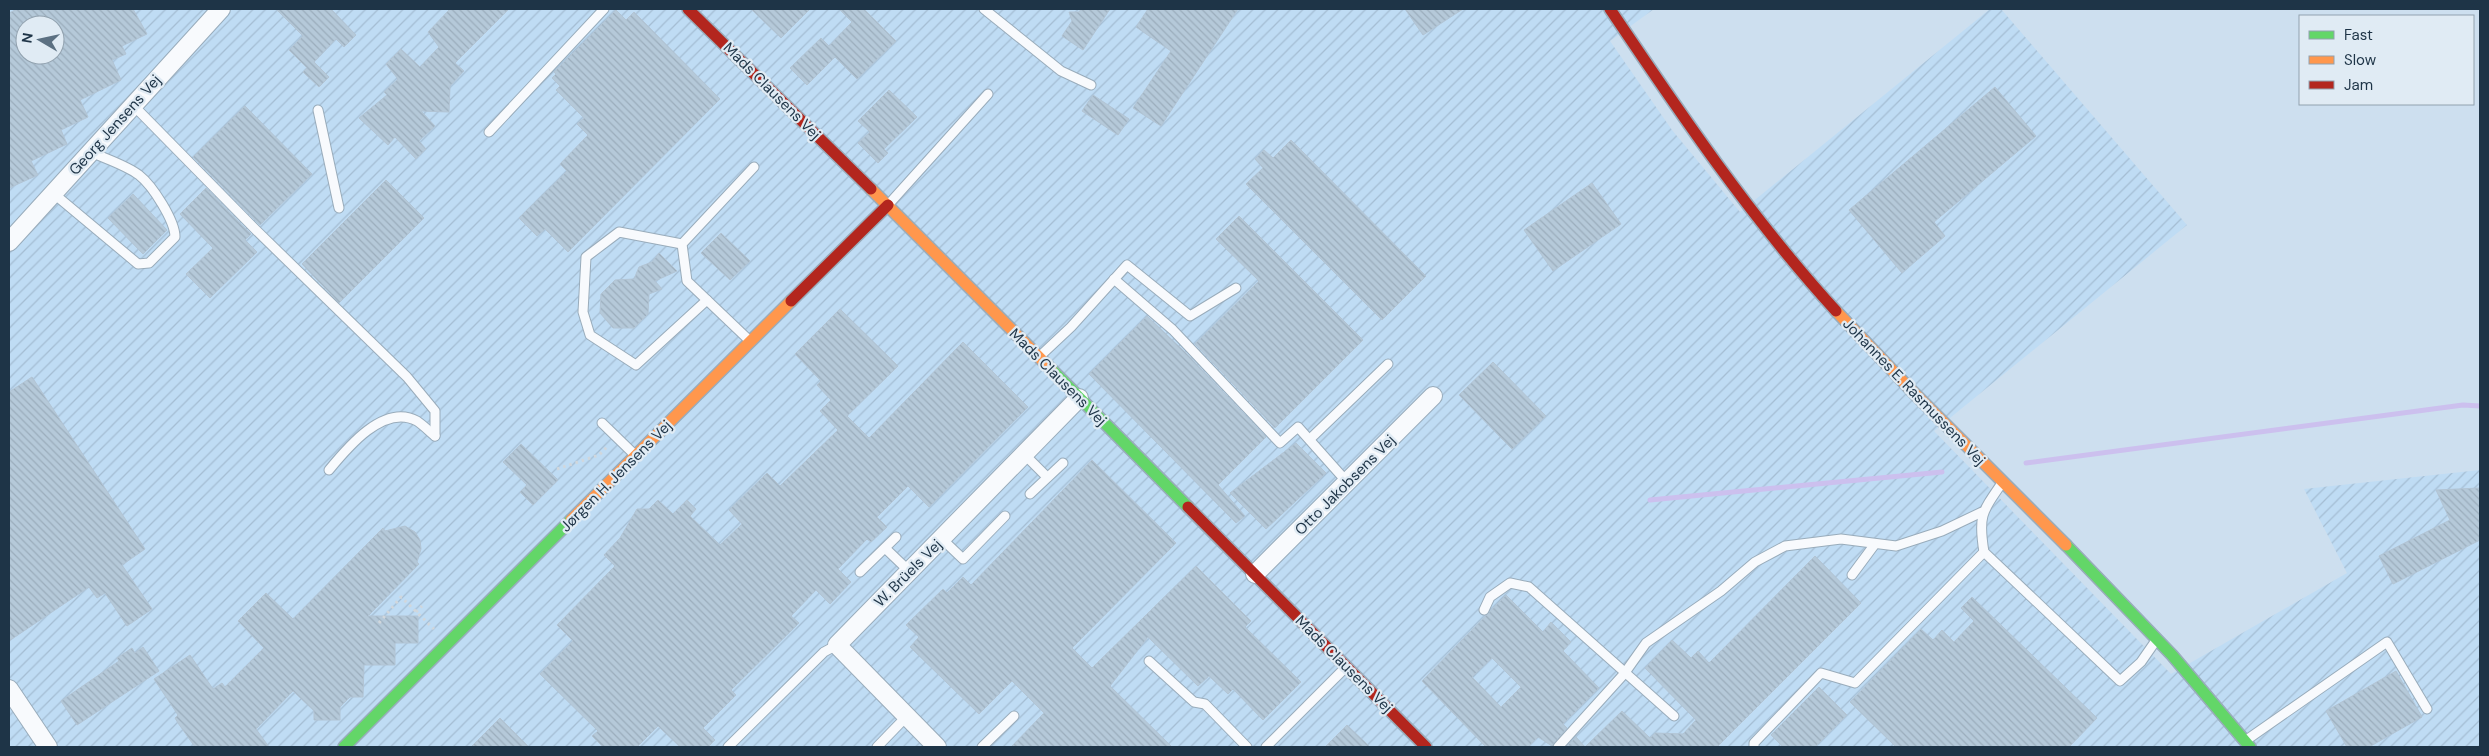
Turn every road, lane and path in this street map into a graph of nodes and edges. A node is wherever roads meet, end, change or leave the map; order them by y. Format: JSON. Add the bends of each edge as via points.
{"nodes":[{"id":1,"x":221,"y":9,"type":"edge"},
{"id":2,"x":604,"y":9,"type":"edge"},
{"id":3,"x":688,"y":9,"type":"edge"},
{"id":4,"x":984,"y":9,"type":"edge"},
{"id":5,"x":1610,"y":9,"type":"edge"},
{"id":6,"x":1091,"y":85,"type":"dead end"},
{"id":7,"x":988,"y":94,"type":"dead end"},
{"id":8,"x":133,"y":105,"type":"junction"},
{"id":9,"x":318,"y":110,"type":"dead end"},
{"id":10,"x":489,"y":132,"type":"dead end"},
{"id":11,"x":91,"y":152,"type":"junction"},
{"id":12,"x":754,"y":167,"type":"dead end"},
{"id":13,"x":53,"y":193,"type":"junction"},
{"id":14,"x":888,"y":205,"type":"junction"},
{"id":15,"x":339,"y":208,"type":"dead end"},
{"id":16,"x":9,"y":242,"type":"edge"},
{"id":17,"x":682,"y":244,"type":"junction"},
{"id":18,"x":1114,"y":279,"type":"junction"},
{"id":19,"x":1236,"y":288,"type":"dead end"},
{"id":20,"x":707,"y":300,"type":"junction"},
{"id":21,"x":751,"y":342,"type":"junction"},
{"id":22,"x":1039,"y":358,"type":"junction"},
{"id":23,"x":1388,"y":364,"type":"dead end"},
{"id":24,"x":1434,"y":396,"type":"dead end"},
{"id":25,"x":1079,"y":398,"type":"junction"},
{"id":26,"x":602,"y":423,"type":"dead end"},
{"id":27,"x":616,"y":437,"type":"junction"},
{"id":28,"x":1310,"y":439,"type":"junction"},
{"id":29,"x":1024,"y":454,"type":"junction"},
{"id":30,"x":636,"y":456,"type":"junction"},
{"id":31,"x":1063,"y":463,"type":"dead end"},
{"id":32,"x":557,"y":469,"type":"dead end"},
{"id":33,"x":329,"y":470,"type":"dead end"},
{"id":34,"x":1047,"y":477,"type":"junction"},
{"id":35,"x":1347,"y":482,"type":"junction"},
{"id":36,"x":2002,"y":483,"type":"junction"},
{"id":37,"x":1030,"y":494,"type":"dead end"},
{"id":38,"x":1982,"y":512,"type":"junction"},
{"id":39,"x":1006,"y":516,"type":"dead end"},
{"id":40,"x":896,"y":537,"type":"dead end"},
{"id":41,"x":941,"y":538,"type":"junction"},
{"id":42,"x":1875,"y":544,"type":"junction"},
{"id":43,"x":885,"y":548,"type":"junction"},
{"id":44,"x":1984,"y":552,"type":"junction"},
{"id":45,"x":909,"y":571,"type":"junction"},
{"id":46,"x":860,"y":572,"type":"dead end"},
{"id":47,"x":1256,"y":574,"type":"junction"},
{"id":48,"x":1852,"y":575,"type":"dead end"},
{"id":49,"x":422,"y":606,"type":"dead end"},
{"id":50,"x":1484,"y":610,"type":"dead end"},
{"id":51,"x":416,"y":612,"type":"junction"},
{"id":52,"x":379,"y":622,"type":"dead end"},
{"id":53,"x":2157,"y":639,"type":"junction"},
{"id":54,"x":448,"y":643,"type":"junction"},
{"id":55,"x":836,"y":645,"type":"junction"},
{"id":56,"x":1149,"y":661,"type":"dead end"},
{"id":57,"x":1347,"y":666,"type":"junction"},
{"id":58,"x":1624,"y":674,"type":"junction"},
{"id":59,"x":9,"y":689,"type":"edge"},
{"id":60,"x":2427,"y":709,"type":"dead end"},
{"id":61,"x":1014,"y":716,"type":"dead end"},
{"id":62,"x":1674,"y":716,"type":"dead end"},
{"id":63,"x":906,"y":717,"type":"junction"},
{"id":64,"x":2247,"y":744,"type":"edge"},
{"id":65,"x":48,"y":747,"type":"edge"},
{"id":66,"x":344,"y":747,"type":"edge"},
{"id":67,"x":728,"y":747,"type":"edge"},
{"id":68,"x":876,"y":747,"type":"edge"},
{"id":69,"x":937,"y":747,"type":"edge"},
{"id":70,"x":982,"y":747,"type":"edge"},
{"id":71,"x":1247,"y":747,"type":"edge"},
{"id":72,"x":1266,"y":747,"type":"edge"},
{"id":73,"x":1426,"y":747,"type":"edge"},
{"id":74,"x":1558,"y":747,"type":"edge"},
{"id":75,"x":1754,"y":747,"type":"edge"}],
"edges":[{"from":1,"to":8,"type":"street","name":"Georg Jensens Vej"},
{"from":2,"to":10,"type":"lane"},
{"from":3,"to":14,"type":"street","name":"Mads Clausens Vej"},
{"from":4,"to":6,"type":"lane","via":[[1061,71]]},
{"from":5,"to":36,"type":"street","name":"Johannes E. Rasmussens Vej","via":[[1672,102],[1741,196],[1823,296],[1917,398]]},
{"from":7,"to":14,"type":"lane"},
{"from":8,"to":11,"type":"street","name":"Georg Jensens Vej"},
{"from":8,"to":33,"type":"lane","via":[[407,377],[435,411],[435,436],[416,421],[401,417],[380,421],[350,444]]},
{"from":9,"to":15,"type":"lane"},
{"from":11,"to":13,"type":"street","name":"Georg Jensens Vej"},
{"from":11,"to":13,"type":"lane","via":[[140,176],[165,207],[175,228],[175,237],[148,263],[138,264]]},
{"from":12,"to":17,"type":"lane"},
{"from":13,"to":16,"type":"street","name":"Georg Jensens Vej"},
{"from":14,"to":21,"type":"street","name":"Jørgen H. Jensens Vej"},
{"from":14,"to":22,"type":"street","name":"Mads Clausens Vej"},
{"from":17,"to":20,"type":"lane","via":[[687,281]]},
{"from":17,"to":20,"type":"lane","via":[[620,232],[586,257],[584,312],[590,335],[636,365]]},
{"from":18,"to":19,"type":"lane","via":[[1127,265],[1190,316]]},
{"from":18,"to":22,"type":"lane"},
{"from":18,"to":28,"type":"lane","via":[[1173,330],[1280,443],[1298,427]]},
{"from":20,"to":21,"type":"lane"},
{"from":21,"to":30,"type":"street","name":"Jørgen H. Jensens Vej"},
{"from":22,"to":25,"type":"street","name":"Mads Clausens Vej"},
{"from":23,"to":28,"type":"lane"},
{"from":24,"to":35,"type":"street","name":"Otto Jakobsens Vej"},
{"from":25,"to":29,"type":"street","name":"W. Brüels Vej"},
{"from":25,"to":47,"type":"street","name":"Mads Clausens Vej"},
{"from":26,"to":27,"type":"lane"},
{"from":27,"to":30,"type":"lane"},
{"from":27,"to":32,"type":"path","via":[[599,455]]},
{"from":28,"to":35,"type":"lane"},
{"from":29,"to":34,"type":"lane"},
{"from":29,"to":41,"type":"street","name":"W. Brüels Vej"},
{"from":30,"to":54,"type":"street","name":"Jørgen H. Jensens Vej"},
{"from":31,"to":34,"type":"lane"},
{"from":34,"to":37,"type":"lane"},
{"from":35,"to":47,"type":"street","name":"Otto Jakobsens Vej"},
{"from":36,"to":38,"type":"lane"},
{"from":36,"to":53,"type":"street","name":"Johannes E. Rasmussens Vej"},
{"from":38,"to":42,"type":"lane","via":[[1942,531],[1896,546]]},
{"from":38,"to":44,"type":"lane"},
{"from":39,"to":41,"type":"lane","via":[[963,559]]},
{"from":40,"to":43,"type":"lane"},
{"from":41,"to":45,"type":"street","name":"W. Brüels Vej"},
{"from":42,"to":48,"type":"lane"},
{"from":42,"to":58,"type":"lane","via":[[1841,539],[1785,546],[1755,562],[1722,591],[1646,643]]},
{"from":43,"to":45,"type":"lane"},
{"from":43,"to":46,"type":"lane"},
{"from":44,"to":53,"type":"lane","via":[[2120,681],[2142,662]]},
{"from":44,"to":75,"type":"lane","via":[[1855,683],[1822,673],[1754,743]]},
{"from":45,"to":55,"type":"street","name":"W. Brüels Vej"},
{"from":47,"to":57,"type":"street","name":"Mads Clausens Vej"},
{"from":49,"to":51,"type":"path"},
{"from":50,"to":58,"type":"lane","via":[[1490,597],[1510,583],[1529,587]]},
{"from":51,"to":52,"type":"path","via":[[401,597]]},
{"from":51,"to":54,"type":"path"},
{"from":53,"to":64,"type":"street","name":"Johannes E. Rasmussens Vej"},
{"from":54,"to":66,"type":"street","name":"Jørgen H. Jensens Vej"},
{"from":55,"to":63,"type":"street"},
{"from":55,"to":67,"type":"lane","via":[[824,652]]},
{"from":56,"to":71,"type":"lane","via":[[1194,702],[1205,704]]},
{"from":57,"to":72,"type":"lane"},
{"from":57,"to":73,"type":"street","name":"Mads Clausens Vej"},
{"from":58,"to":62,"type":"lane"},
{"from":58,"to":74,"type":"lane"},
{"from":59,"to":65,"type":"street"},
{"from":60,"to":64,"type":"lane","via":[[2387,642]]},
{"from":61,"to":70,"type":"lane"},
{"from":63,"to":68,"type":"lane"},
{"from":63,"to":69,"type":"street"}]}
